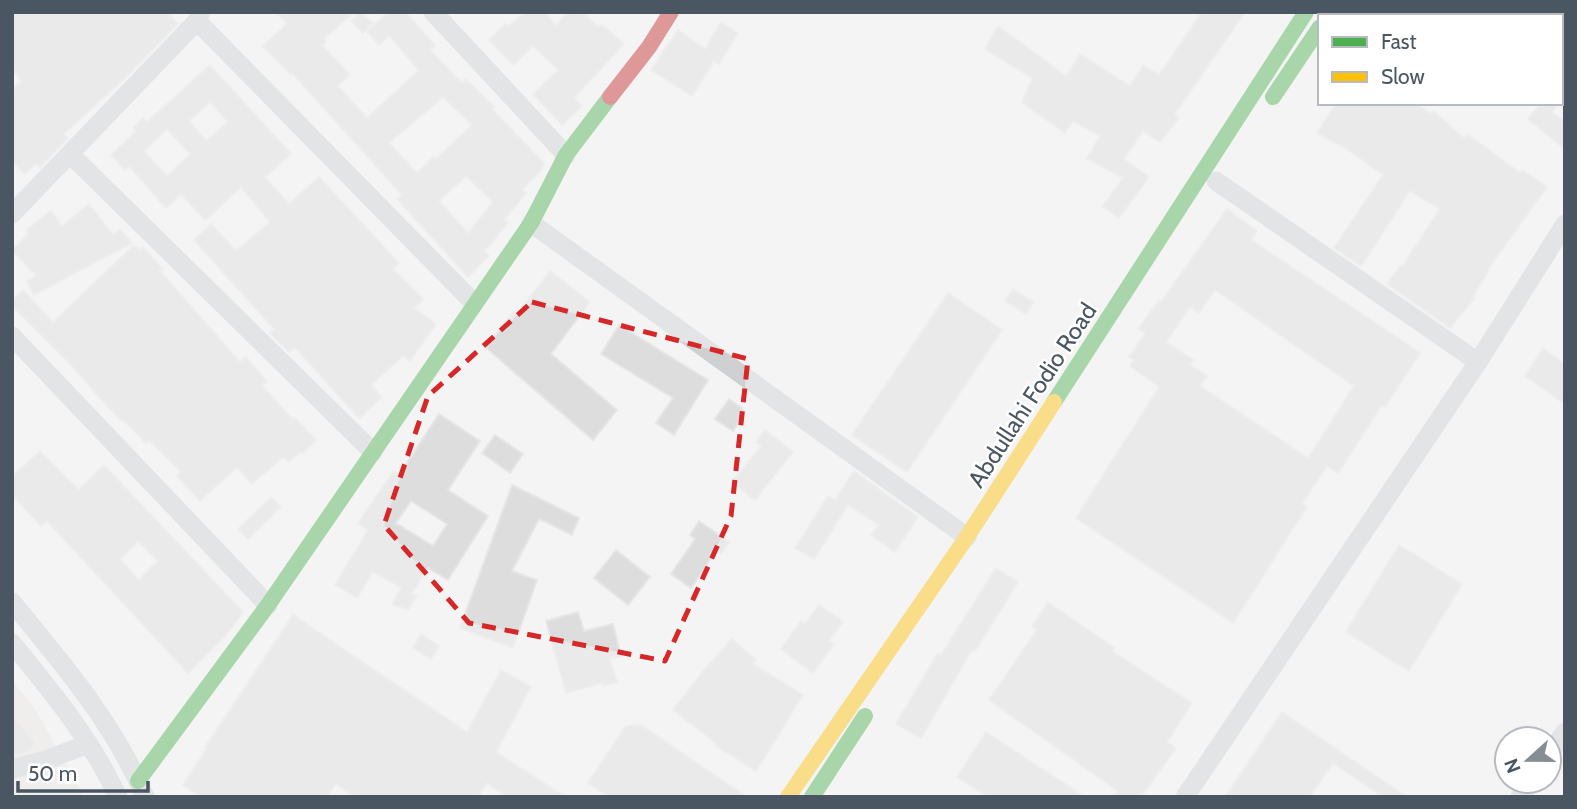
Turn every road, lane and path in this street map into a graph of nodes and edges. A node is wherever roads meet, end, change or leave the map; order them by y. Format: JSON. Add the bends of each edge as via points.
{"nodes":[{"id":1,"x":433,"y":12,"type":"edge"},
{"id":2,"x":671,"y":12,"type":"edge"},
{"id":3,"x":1306,"y":12,"type":"edge"},
{"id":4,"x":199,"y":17,"type":"edge"},
{"id":5,"x":1318,"y":30,"type":"edge"},
{"id":6,"x":1260,"y":115,"type":"dead end"},
{"id":7,"x":71,"y":155,"type":"junction"},
{"id":8,"x":566,"y":155,"type":"junction"},
{"id":9,"x":1219,"y":176,"type":"joint"},
{"id":10,"x":12,"y":214,"type":"edge"},
{"id":11,"x":531,"y":223,"type":"junction"},
{"id":12,"x":1565,"y":224,"type":"edge"},
{"id":13,"x":474,"y":303,"type":"junction"},
{"id":14,"x":12,"y":337,"type":"edge"},
{"id":15,"x":1478,"y":362,"type":"junction"},
{"id":16,"x":373,"y":452,"type":"junction"},
{"id":17,"x":968,"y":537,"type":"junction"},
{"id":18,"x":12,"y":602,"type":"edge"},
{"id":19,"x":268,"y":605,"type":"junction"},
{"id":20,"x":12,"y":643,"type":"edge"},
{"id":21,"x":904,"y":656,"type":"dead end"},
{"id":22,"x":874,"y":703,"type":"dead end"},
{"id":23,"x":88,"y":744,"type":"junction"},
{"id":24,"x":12,"y":769,"type":"edge"},
{"id":25,"x":142,"y":789,"type":"edge"},
{"id":26,"x":118,"y":797,"type":"edge"},
{"id":27,"x":788,"y":797,"type":"edge"},
{"id":28,"x":812,"y":797,"type":"edge"},
{"id":29,"x":1185,"y":797,"type":"edge"}],
"edges":[{"from":1,"to":8,"type":"street"},
{"from":2,"to":8,"type":"main road"},
{"from":3,"to":17,"type":"main road","name":"Abdullahi Fodio Road"},
{"from":4,"to":7,"type":"street"},
{"from":4,"to":13,"type":"street"},
{"from":5,"to":6,"type":"main road"},
{"from":7,"to":10,"type":"street"},
{"from":7,"to":16,"type":"street"},
{"from":8,"to":11,"type":"main road"},
{"from":9,"to":15,"type":"street"},
{"from":9,"to":21,"type":"main road","name":"Abdullahi Fodio Road"},
{"from":11,"to":13,"type":"main road"},
{"from":11,"to":17,"type":"street"},
{"from":12,"to":15,"type":"street"},
{"from":13,"to":16,"type":"main road"},
{"from":14,"to":19,"type":"street"},
{"from":15,"to":29,"type":"street"},
{"from":16,"to":19,"type":"main road"},
{"from":17,"to":27,"type":"main road","name":"Abdullahi Fodio Road"},
{"from":18,"to":25,"type":"street","via":[[86,692]]},
{"from":19,"to":25,"type":"main road"},
{"from":20,"to":23,"type":"street","via":[[64,706]]},
{"from":22,"to":28,"type":"main road"},
{"from":23,"to":24,"type":"street"},
{"from":23,"to":26,"type":"street"}]}
